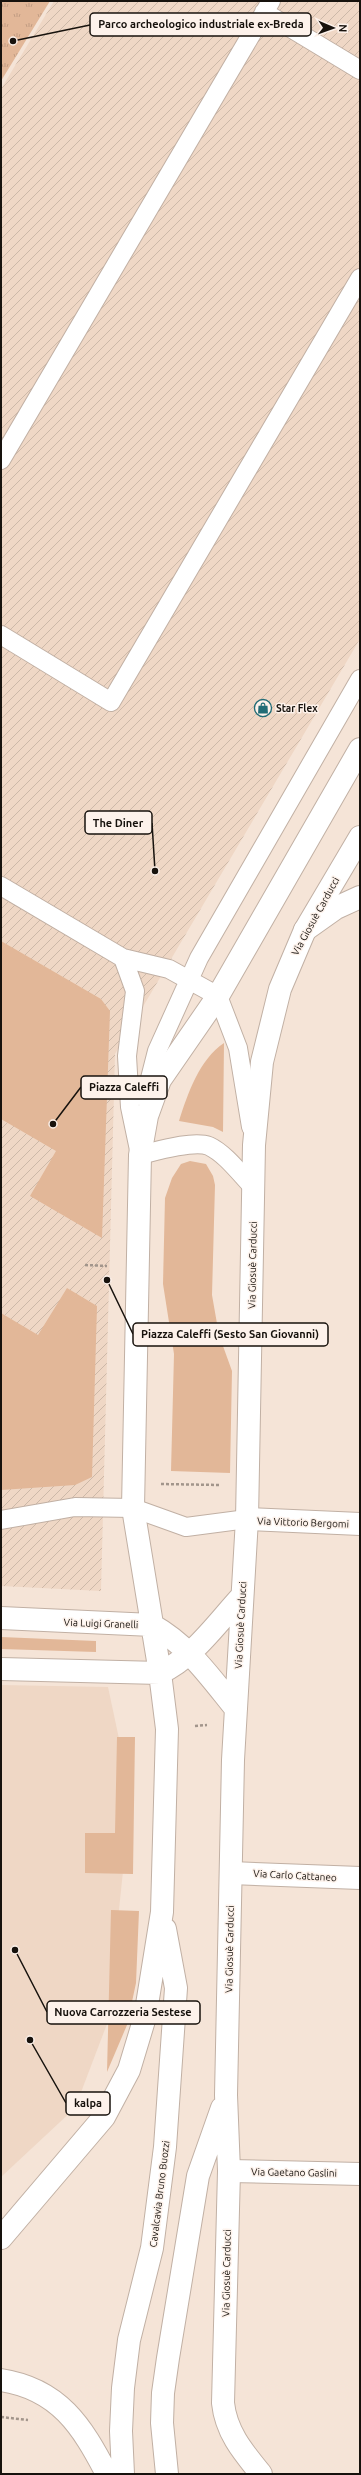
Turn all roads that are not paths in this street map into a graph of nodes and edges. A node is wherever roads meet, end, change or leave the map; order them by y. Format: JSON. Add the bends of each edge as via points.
{"nodes":[{"id":1,"x":267,"y":7,"type":"edge"},
{"id":2,"x":360,"y":70,"type":"edge"},
{"id":3,"x":360,"y":278,"type":"edge"},
{"id":4,"x":1,"y":460,"type":"edge"},
{"id":5,"x":1,"y":635,"type":"edge"},
{"id":6,"x":360,"y":679,"type":"edge"},
{"id":7,"x":360,"y":749,"type":"edge"},
{"id":8,"x":360,"y":837,"type":"edge"},
{"id":9,"x":1,"y":886,"type":"edge"},
{"id":10,"x":360,"y":897,"type":"edge"},
{"id":11,"x":305,"y":930,"type":"junction"},
{"id":12,"x":123,"y":958,"type":"junction"},
{"id":13,"x":199,"y":958,"type":"junction"},
{"id":14,"x":169,"y":969,"type":"junction"},
{"id":15,"x":189,"y":979,"type":"junction"},
{"id":16,"x":218,"y":996,"type":"junction"},
{"id":17,"x":254,"y":1145,"type":"junction"},
{"id":18,"x":140,"y":1155,"type":"junction"},
{"id":19,"x":254,"y":1188,"type":"junction"},
{"id":20,"x":133,"y":1508,"type":"junction"},
{"id":21,"x":247,"y":1519,"type":"junction"},
{"id":22,"x":1,"y":1520,"type":"edge"},
{"id":23,"x":360,"y":1524,"type":"edge"},
{"id":24,"x":242,"y":1596,"type":"junction"},
{"id":25,"x":1,"y":1618,"type":"edge"},
{"id":26,"x":152,"y":1625,"type":"junction"},
{"id":27,"x":191,"y":1653,"type":"junction"},
{"id":28,"x":1,"y":1669,"type":"edge"},
{"id":29,"x":160,"y":1673,"type":"junction"},
{"id":30,"x":236,"y":1709,"type":"junction"},
{"id":31,"x":231,"y":1873,"type":"junction"},
{"id":32,"x":360,"y":1878,"type":"edge"},
{"id":33,"x":162,"y":1912,"type":"junction"},
{"id":34,"x":226,"y":2095,"type":"junction"},
{"id":35,"x":228,"y":2171,"type":"junction"},
{"id":36,"x":360,"y":2174,"type":"edge"},
{"id":37,"x":1,"y":2238,"type":"edge"},
{"id":38,"x":1,"y":2380,"type":"edge"},
{"id":39,"x":107,"y":2474,"type":"edge"},
{"id":40,"x":124,"y":2474,"type":"edge"},
{"id":41,"x":167,"y":2474,"type":"edge"},
{"id":42,"x":261,"y":2474,"type":"edge"}],
"edges":[{"from":1,"to":2,"type":"lane"},
{"from":1,"to":4,"type":"lane"},
{"from":3,"to":5,"type":"lane","via":[[111,702]]},
{"from":6,"to":13,"type":"lane"},
{"from":7,"to":16,"type":"main road"},
{"from":8,"to":11,"type":"main road","name":"Via Giosuè Carducci"},
{"from":9,"to":12,"type":"lane"},
{"from":10,"to":11,"type":"main road","via":[[336,908]]},
{"from":11,"to":17,"type":"main road","name":"Via Giosuè Carducci","via":[[280,989],[267,1034]]},
{"from":12,"to":14,"type":"lane"},
{"from":12,"to":18,"type":"lane","via":[[135,991],[128,1056],[130,1107]]},
{"from":13,"to":14,"type":"lane"},
{"from":13,"to":15,"type":"lane"},
{"from":14,"to":15,"type":"lane"},
{"from":15,"to":16,"type":"lane"},
{"from":15,"to":18,"type":"lane","via":[[157,1051],[144,1101]]},
{"from":16,"to":17,"type":"lane","via":[[238,1048]]},
{"from":16,"to":18,"type":"main road","via":[[160,1080],[147,1116]]},
{"from":17,"to":19,"type":"main road","name":"Via Giosuè Carducci"},
{"from":18,"to":19,"type":"lane","via":[[182,1146],[208,1146],[217,1150]]},
{"from":18,"to":20,"type":"main road"},
{"from":19,"to":21,"type":"main road","name":"Via Giosuè Carducci"},
{"from":20,"to":21,"type":"lane","via":[[186,1527]]},
{"from":20,"to":22,"type":"lane","via":[[75,1507]]},
{"from":20,"to":26,"type":"main road"},
{"from":21,"to":23,"type":"main road","name":"Via Vittorio Bergomi"},
{"from":21,"to":24,"type":"main road","name":"Via Giosuè Carducci"},
{"from":24,"to":27,"type":"main road"},
{"from":24,"to":30,"type":"main road","name":"Via Giosuè Carducci"},
{"from":25,"to":26,"type":"main road","name":"Via Luigi Granelli"},
{"from":26,"to":27,"type":"main road","name":"Via Luigi Granelli","via":[[172,1636]]},
{"from":26,"to":29,"type":"main road"},
{"from":27,"to":29,"type":"main road","via":[[175,1666]]},
{"from":27,"to":30,"type":"main road","name":"Via Luigi Granelli"},
{"from":28,"to":29,"type":"main road"},
{"from":29,"to":33,"type":"main road","via":[[167,1728]]},
{"from":30,"to":31,"type":"main road","name":"Via Giosuè Carducci"},
{"from":31,"to":32,"type":"main road","name":"Via Carlo Cattaneo"},
{"from":31,"to":34,"type":"main road","name":"Via Giosuè Carducci"},
{"from":33,"to":37,"type":"main road","via":[[145,2017],[129,2070],[104,2117]]},
{"from":33,"to":40,"type":"main road","name":"Cavalcavia Bruno Buozzi","via":[[176,1988],[165,2147],[152,2248],[130,2340],[123,2388],[121,2431]]},
{"from":34,"to":35,"type":"main road","name":"Via Giosuè Carducci"},
{"from":34,"to":41,"type":"main road","via":[[198,2176],[168,2358],[162,2423]]},
{"from":35,"to":36,"type":"main road","name":"Via Gaetano Gaslini"},
{"from":35,"to":42,"type":"main road","name":"Via Giosuè Carducci","via":[[224,2419],[231,2434]]},
{"from":38,"to":39,"type":"main road","via":[[31,2389],[47,2397],[71,2415]]}]}
